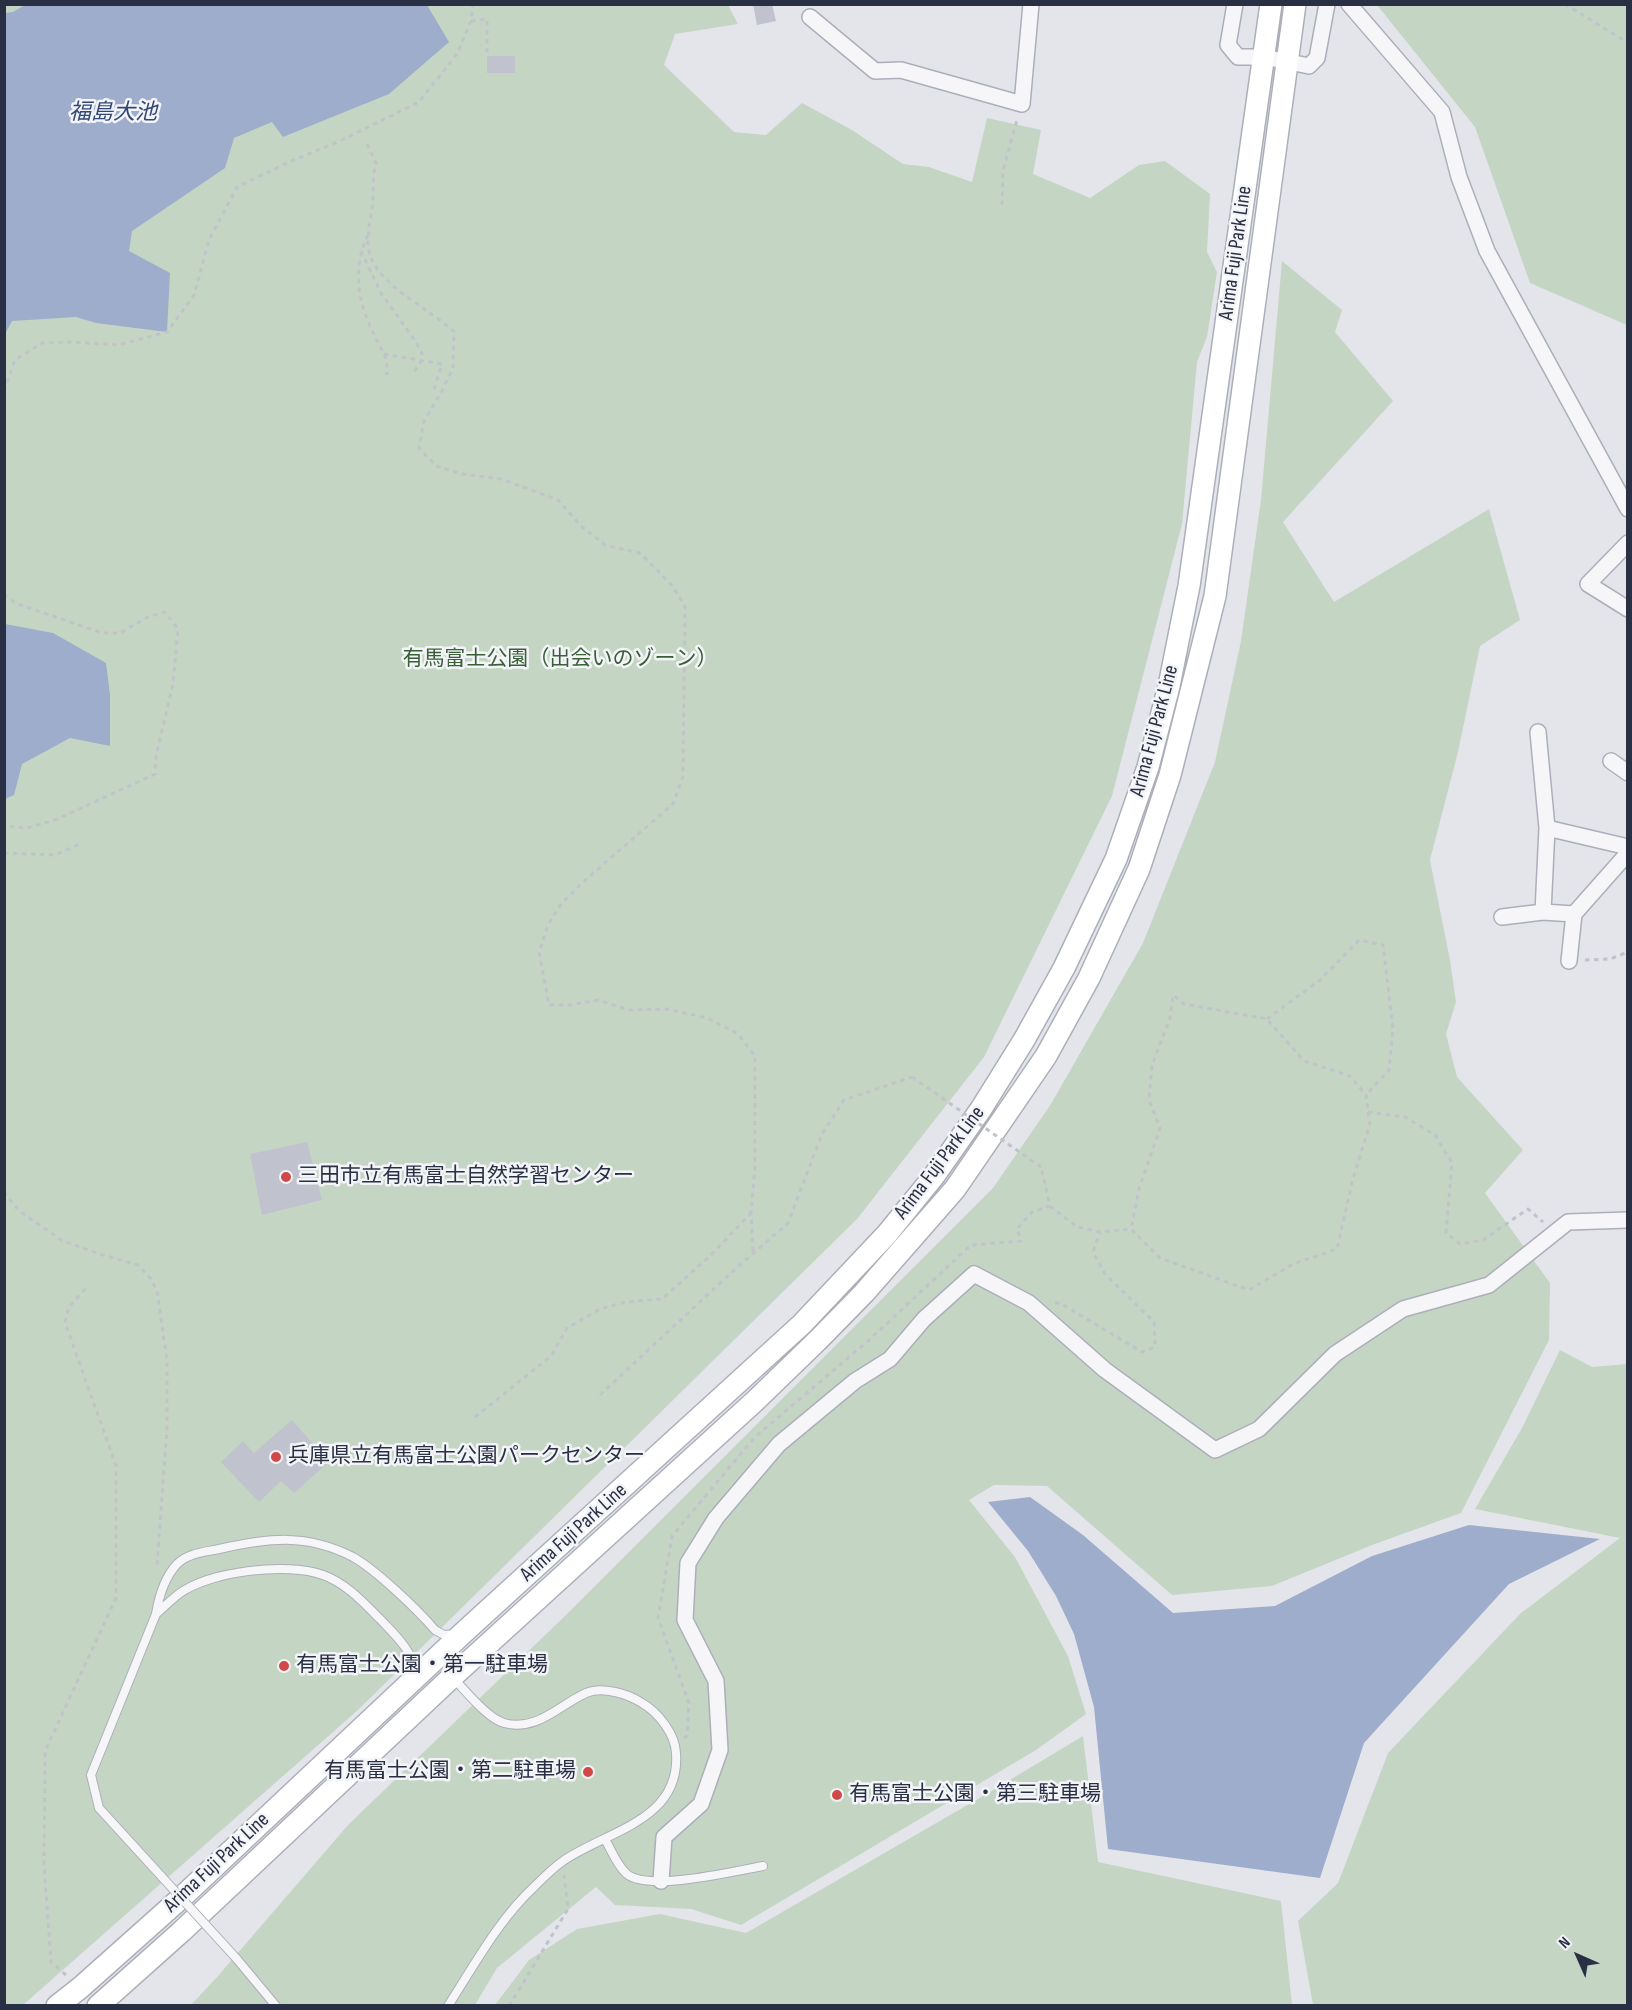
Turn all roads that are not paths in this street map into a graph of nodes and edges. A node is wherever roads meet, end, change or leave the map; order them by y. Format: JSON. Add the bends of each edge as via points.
{"nodes":[{"id":1,"x":1031,"y":4,"type":"edge"},
{"id":2,"x":1235,"y":4,"type":"edge"},
{"id":3,"x":1271,"y":4,"type":"edge"},
{"id":4,"x":1295,"y":4,"type":"edge"},
{"id":5,"x":1328,"y":4,"type":"edge"},
{"id":6,"x":1349,"y":4,"type":"edge"},
{"id":7,"x":810,"y":17,"type":"dead end"},
{"id":8,"x":1264,"y":57,"type":"junction"},
{"id":9,"x":1287,"y":62,"type":"junction"},
{"id":10,"x":1628,"y":509,"type":"edge"},
{"id":11,"x":1628,"y":543,"type":"edge"},
{"id":12,"x":1628,"y":609,"type":"edge"},
{"id":13,"x":1538,"y":732,"type":"dead end"},
{"id":14,"x":1611,"y":761,"type":"dead end"},
{"id":15,"x":1628,"y":773,"type":"edge"},
{"id":16,"x":1547,"y":828,"type":"junction"},
{"id":17,"x":1628,"y":847,"type":"edge"},
{"id":18,"x":1628,"y":853,"type":"edge"},
{"id":19,"x":1543,"y":912,"type":"junction"},
{"id":20,"x":1574,"y":914,"type":"junction"},
{"id":21,"x":1502,"y":917,"type":"dead end"},
{"id":22,"x":1569,"y":961,"type":"road end"},
{"id":23,"x":1628,"y":1220,"type":"edge"},
{"id":24,"x":156,"y":1614,"type":"junction"},
{"id":25,"x":463,"y":1633,"type":"junction"},
{"id":26,"x":417,"y":1677,"type":"junction"},
{"id":27,"x":453,"y":1677,"type":"junction"},
{"id":28,"x":605,"y":1839,"type":"junction"},
{"id":29,"x":763,"y":1866,"type":"dead end"},
{"id":30,"x":661,"y":1881,"type":"junction"},
{"id":31,"x":57,"y":2006,"type":"edge"},
{"id":32,"x":98,"y":2006,"type":"edge"},
{"id":33,"x":276,"y":2006,"type":"edge"},
{"id":34,"x":448,"y":2006,"type":"edge"}],
"edges":[{"from":1,"to":7,"type":"street","via":[[1022,104],[901,70],[875,71]]},
{"from":2,"to":8,"type":"street","via":[[1228,45],[1238,57]]},
{"from":3,"to":8,"type":"main road","name":"Arima Fuji Park Line"},
{"from":4,"to":9,"type":"main road","name":"Arima Fuji Park Line"},
{"from":5,"to":9,"type":"street","via":[[1317,58],[1309,66]]},
{"from":6,"to":10,"type":"street","via":[[1442,112],[1459,177],[1487,251]]},
{"from":8,"to":9,"type":"street"},
{"from":8,"to":25,"type":"main road","name":"Arima Fuji Park Line","via":[[1189,586],[1169,686],[1148,767],[1116,859],[1064,968],[981,1109],[887,1234],[802,1324]]},
{"from":9,"to":27,"type":"main road","name":"Arima Fuji Park Line","via":[[1215,596],[1170,775],[1139,869],[1089,978],[1046,1056],[955,1189],[864,1293],[755,1401]]},
{"from":11,"to":12,"type":"street","via":[[1588,584]]},
{"from":13,"to":16,"type":"street"},
{"from":14,"to":15,"type":"street"},
{"from":16,"to":17,"type":"street"},
{"from":16,"to":19,"type":"street"},
{"from":18,"to":20,"type":"street"},
{"from":19,"to":20,"type":"street"},
{"from":19,"to":21,"type":"street"},
{"from":20,"to":22,"type":"street"},
{"from":23,"to":30,"type":"street","via":[[1568,1222],[1489,1285],[1403,1309],[1335,1354],[1259,1430],[1215,1450],[1106,1370],[1029,1304],[974,1274],[924,1319],[890,1359],[855,1381],[779,1443],[716,1518],[688,1563],[685,1620],[716,1681],[720,1750],[701,1804],[664,1837]]},
{"from":24,"to":25,"type":"lane","via":[[169,1576],[190,1555],[263,1539],[282,1539],[309,1541],[354,1558],[435,1630],[444,1635]]},
{"from":24,"to":26,"type":"lane","via":[[181,1592],[206,1580],[271,1568],[324,1575],[363,1602],[404,1645]]},
{"from":24,"to":33,"type":"lane","bridge":true,"via":[[91,1775],[99,1808]]},
{"from":25,"to":26,"type":"main road","name":"Arima Fuji Park Line"},
{"from":26,"to":31,"type":"main road","name":"Arima Fuji Park Line","via":[[181,1899]]},
{"from":27,"to":28,"type":"lane","via":[[485,1712],[503,1723],[527,1725],[550,1716],[588,1692],[610,1691],[633,1697],[652,1708],[675,1744],[673,1782],[661,1803],[644,1818]]},
{"from":27,"to":32,"type":"main road","name":"Arima Fuji Park Line"},
{"from":28,"to":30,"type":"lane","via":[[626,1874],[641,1882]]},
{"from":28,"to":34,"type":"lane","via":[[563,1861],[510,1912]]},
{"from":29,"to":30,"type":"lane"}]}
